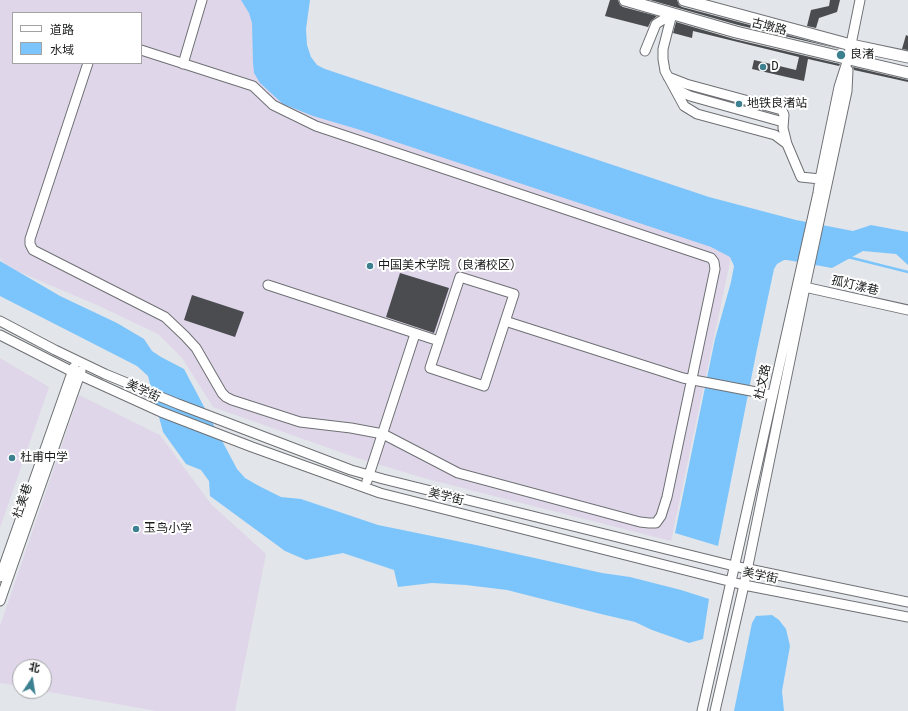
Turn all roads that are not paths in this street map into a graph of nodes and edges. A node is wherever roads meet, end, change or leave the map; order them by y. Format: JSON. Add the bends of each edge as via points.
{"nodes":[{"id":1,"x":202,"y":0,"type":"edge"},
{"id":2,"x":625,"y":0,"type":"edge"},
{"id":3,"x":684,"y":0,"type":"edge"},
{"id":4,"x":860,"y":0,"type":"edge"},
{"id":5,"x":672,"y":14,"type":"junction"},
{"id":6,"x":851,"y":45,"type":"junction"},
{"id":7,"x":142,"y":50,"type":"edge"},
{"id":8,"x":645,"y":51,"type":"dead end"},
{"id":9,"x":908,"y":57,"type":"edge"},
{"id":10,"x":848,"y":60,"type":"junction"},
{"id":11,"x":88,"y":64,"type":"edge"},
{"id":12,"x":183,"y":64,"type":"junction"},
{"id":13,"x":908,"y":73,"type":"edge"},
{"id":14,"x":668,"y":77,"type":"junction"},
{"id":15,"x":675,"y":89,"type":"junction"},
{"id":16,"x":783,"y":122,"type":"junction"},
{"id":17,"x":787,"y":144,"type":"junction"},
{"id":18,"x":820,"y":179,"type":"junction"},
{"id":19,"x":821,"y":194,"type":"junction"},
{"id":20,"x":268,"y":285,"type":"dead end"},
{"id":21,"x":801,"y":286,"type":"junction"},
{"id":22,"x":908,"y":310,"type":"edge"},
{"id":23,"x":505,"y":321,"type":"junction"},
{"id":24,"x":0,"y":322,"type":"edge"},
{"id":25,"x":0,"y":334,"type":"edge"},
{"id":26,"x":415,"y":334,"type":"junction"},
{"id":27,"x":439,"y":341,"type":"junction"},
{"id":28,"x":80,"y":362,"type":"junction"},
{"id":29,"x":76,"y":374,"type":"junction"},
{"id":30,"x":691,"y":379,"type":"junction"},
{"id":31,"x":772,"y":395,"type":"junction"},
{"id":32,"x":383,"y":434,"type":"junction"},
{"id":33,"x":369,"y":475,"type":"junction"},
{"id":34,"x":365,"y":488,"type":"junction"},
{"id":35,"x":734,"y":566,"type":"junction"},
{"id":36,"x":747,"y":569,"type":"junction"},
{"id":37,"x":0,"y":577,"type":"edge"},
{"id":38,"x":731,"y":582,"type":"junction"},
{"id":39,"x":744,"y":585,"type":"junction"},
{"id":40,"x":0,"y":601,"type":"edge"},
{"id":41,"x":908,"y":602,"type":"edge"},
{"id":42,"x":908,"y":617,"type":"edge"},
{"id":43,"x":702,"y":711,"type":"edge"},
{"id":44,"x":715,"y":711,"type":"edge"}],
"edges":[{"from":1,"to":12,"type":"street"},
{"from":2,"to":5,"type":"main road","name":"古墩路"},
{"from":3,"to":6,"type":"main road","name":"古墩路"},
{"from":4,"to":6,"type":"street","name":"杜文路"},
{"from":5,"to":8,"type":"street","via":[[656,24]]},
{"from":5,"to":10,"type":"main road","name":"古墩路"},
{"from":5,"to":14,"type":"street","via":[[663,59]]},
{"from":6,"to":9,"type":"main road","name":"古墩路"},
{"from":6,"to":10,"type":"street","name":"杜文路"},
{"from":7,"to":12,"type":"street"},
{"from":10,"to":13,"type":"main road","name":"古墩路"},
{"from":10,"to":18,"type":"street","name":"杜文路","via":[[839,87]]},
{"from":10,"to":19,"type":"street","name":"杜文路","via":[[847,91]]},
{"from":11,"to":32,"type":"street","via":[[30,239],[33,250],[165,317],[196,348],[226,397],[300,422]]},
{"from":12,"to":30,"type":"street","via":[[253,86],[273,105],[316,126],[711,258],[715,269]]},
{"from":14,"to":15,"type":"street"},
{"from":14,"to":16,"type":"street","via":[[777,108],[782,110]]},
{"from":15,"to":16,"type":"street","via":[[690,96]]},
{"from":15,"to":17,"type":"street","via":[[684,106],[697,114],[775,135]]},
{"from":16,"to":17,"type":"street"},
{"from":17,"to":18,"type":"street","via":[[801,177]]},
{"from":18,"to":19,"type":"street","name":"杜文路"},
{"from":19,"to":21,"type":"street","name":"杜文路"},
{"from":20,"to":26,"type":"street"},
{"from":21,"to":22,"type":"street","name":"孤灯漾巷"},
{"from":21,"to":31,"type":"street","name":"杜文路"},
{"from":21,"to":36,"type":"street","name":"杜文路"},
{"from":23,"to":27,"type":"street","via":[[514,294],[460,277]]},
{"from":23,"to":27,"type":"street","via":[[484,386],[430,368]]},
{"from":23,"to":30,"type":"street"},
{"from":24,"to":28,"type":"street","name":"美学街"},
{"from":25,"to":29,"type":"street","name":"美学街"},
{"from":26,"to":27,"type":"street"},
{"from":26,"to":32,"type":"street"},
{"from":28,"to":29,"type":"street","name":"杜美巷"},
{"from":28,"to":33,"type":"street","name":"美学街","via":[[178,404]]},
{"from":29,"to":34,"type":"street","name":"美学街","via":[[161,412]]},
{"from":29,"to":37,"type":"street","name":"杜美巷"},
{"from":29,"to":40,"type":"street","name":"杜美巷"},
{"from":30,"to":31,"type":"street"},
{"from":30,"to":32,"type":"street","via":[[667,497],[661,516],[656,522],[649,524],[458,473]]},
{"from":31,"to":35,"type":"street","name":"杜文路"},
{"from":32,"to":33,"type":"street"},
{"from":33,"to":34,"type":"street"},
{"from":33,"to":35,"type":"street","name":"美学街"},
{"from":34,"to":38,"type":"street","name":"美学街"},
{"from":35,"to":36,"type":"street","name":"美学街"},
{"from":35,"to":38,"type":"street","name":"杜文路"},
{"from":36,"to":39,"type":"street","name":"杜文路"},
{"from":36,"to":41,"type":"street","name":"美学街"},
{"from":38,"to":39,"type":"street","name":"美学街"},
{"from":38,"to":43,"type":"street","name":"杜文路"},
{"from":39,"to":42,"type":"street","name":"美学街"},
{"from":39,"to":44,"type":"street","name":"杜文路"}]}
